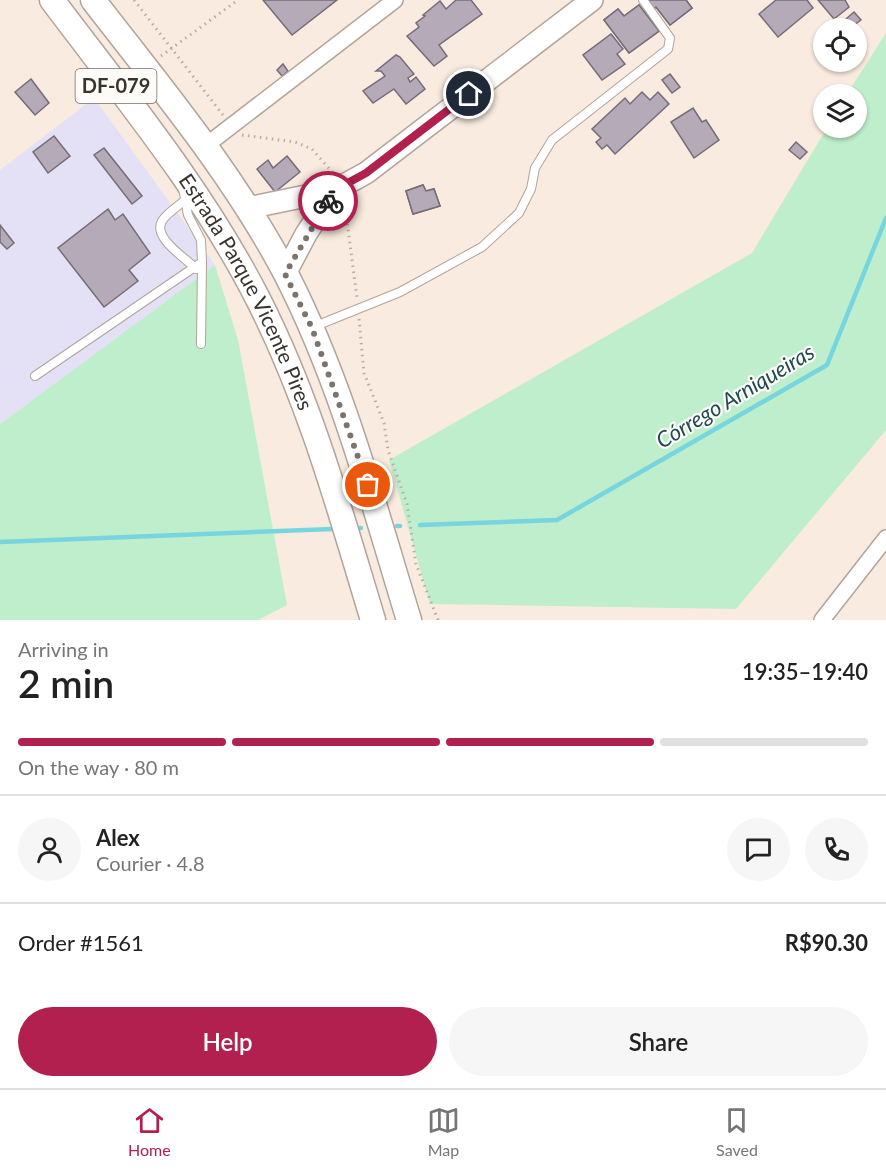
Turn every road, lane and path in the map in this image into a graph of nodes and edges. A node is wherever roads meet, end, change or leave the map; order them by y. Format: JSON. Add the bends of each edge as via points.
{"nodes":[{"id":1,"x":52,"y":0,"type":"edge"},
{"id":2,"x":93,"y":0,"type":"edge"},
{"id":3,"x":134,"y":0,"type":"edge"},
{"id":4,"x":238,"y":0,"type":"edge"},
{"id":5,"x":395,"y":0,"type":"edge"},
{"id":6,"x":592,"y":0,"type":"edge"},
{"id":7,"x":643,"y":0,"type":"edge"},
{"id":8,"x":172,"y":50,"type":"junction"},
{"id":9,"x":144,"y":66,"type":"junction"},
{"id":10,"x":234,"y":126,"type":"junction"},
{"id":11,"x":204,"y":147,"type":"junction"},
{"id":12,"x":181,"y":172,"type":"junction"},
{"id":13,"x":339,"y":188,"type":"junction"},
{"id":14,"x":184,"y":201,"type":"junction"},
{"id":15,"x":248,"y":208,"type":"junction"},
{"id":16,"x":199,"y":265,"type":"junction"},
{"id":17,"x":285,"y":274,"type":"junction"},
{"id":18,"x":359,"y":309,"type":"junction"},
{"id":19,"x":312,"y":328,"type":"junction"},
{"id":20,"x":201,"y":344,"type":"dead end"},
{"id":21,"x":35,"y":376,"type":"dead end"},
{"id":22,"x":886,"y":538,"type":"edge"},
{"id":23,"x":373,"y":620,"type":"edge"},
{"id":24,"x":409,"y":620,"type":"edge"},
{"id":25,"x":438,"y":620,"type":"edge"},
{"id":26,"x":822,"y":620,"type":"edge"}],
"edges":[{"from":1,"to":12,"type":"main road","name":"Estrada Parque Vicente Pires","number":"DF-079"},
{"from":2,"to":9,"type":"main road","name":"Estrada Parque Vicente Pires","number":"DF-079"},
{"from":3,"to":8,"type":"path"},
{"from":4,"to":8,"type":"path"},
{"from":5,"to":10,"type":"street"},
{"from":6,"to":13,"type":"street","via":[[366,173]]},
{"from":7,"to":18,"type":"lane","via":[[670,38],[668,49],[552,140],[535,168],[531,189],[519,213],[483,247],[400,292]]},
{"from":8,"to":9,"type":"path"},
{"from":8,"to":10,"type":"path"},
{"from":9,"to":11,"type":"main road","name":"Estrada Parque Vicente Pires","number":"DF-079"},
{"from":10,"to":11,"type":"street"},
{"from":10,"to":13,"type":"path","via":[[244,137],[295,142],[312,149]]},
{"from":11,"to":15,"type":"main road","name":"Estrada Parque Vicente Pires","number":"DF-079"},
{"from":12,"to":14,"type":"lane"},
{"from":12,"to":23,"type":"main road","name":"Estrada Parque Vicente Pires","number":"DF-079","via":[[271,325],[324,456]]},
{"from":13,"to":15,"type":"street"},
{"from":13,"to":17,"type":"street","via":[[306,234]]},
{"from":13,"to":18,"type":"path"},
{"from":14,"to":16,"type":"lane","via":[[201,240]]},
{"from":14,"to":16,"type":"lane","via":[[164,219],[161,230],[168,243]]},
{"from":15,"to":17,"type":"main road","name":"Estrada Parque Vicente Pires","number":"DF-079"},
{"from":16,"to":20,"type":"lane"},
{"from":16,"to":21,"type":"lane"},
{"from":17,"to":19,"type":"main road","name":"Estrada Parque Vicente Pires","number":"DF-079"},
{"from":18,"to":19,"type":"lane"},
{"from":18,"to":25,"type":"path","via":[[363,373],[384,423],[388,450],[407,504],[416,564]]},
{"from":19,"to":24,"type":"main road","name":"Estrada Parque Vicente Pires","number":"DF-079","via":[[354,440]]},
{"from":22,"to":26,"type":"street"}]}
